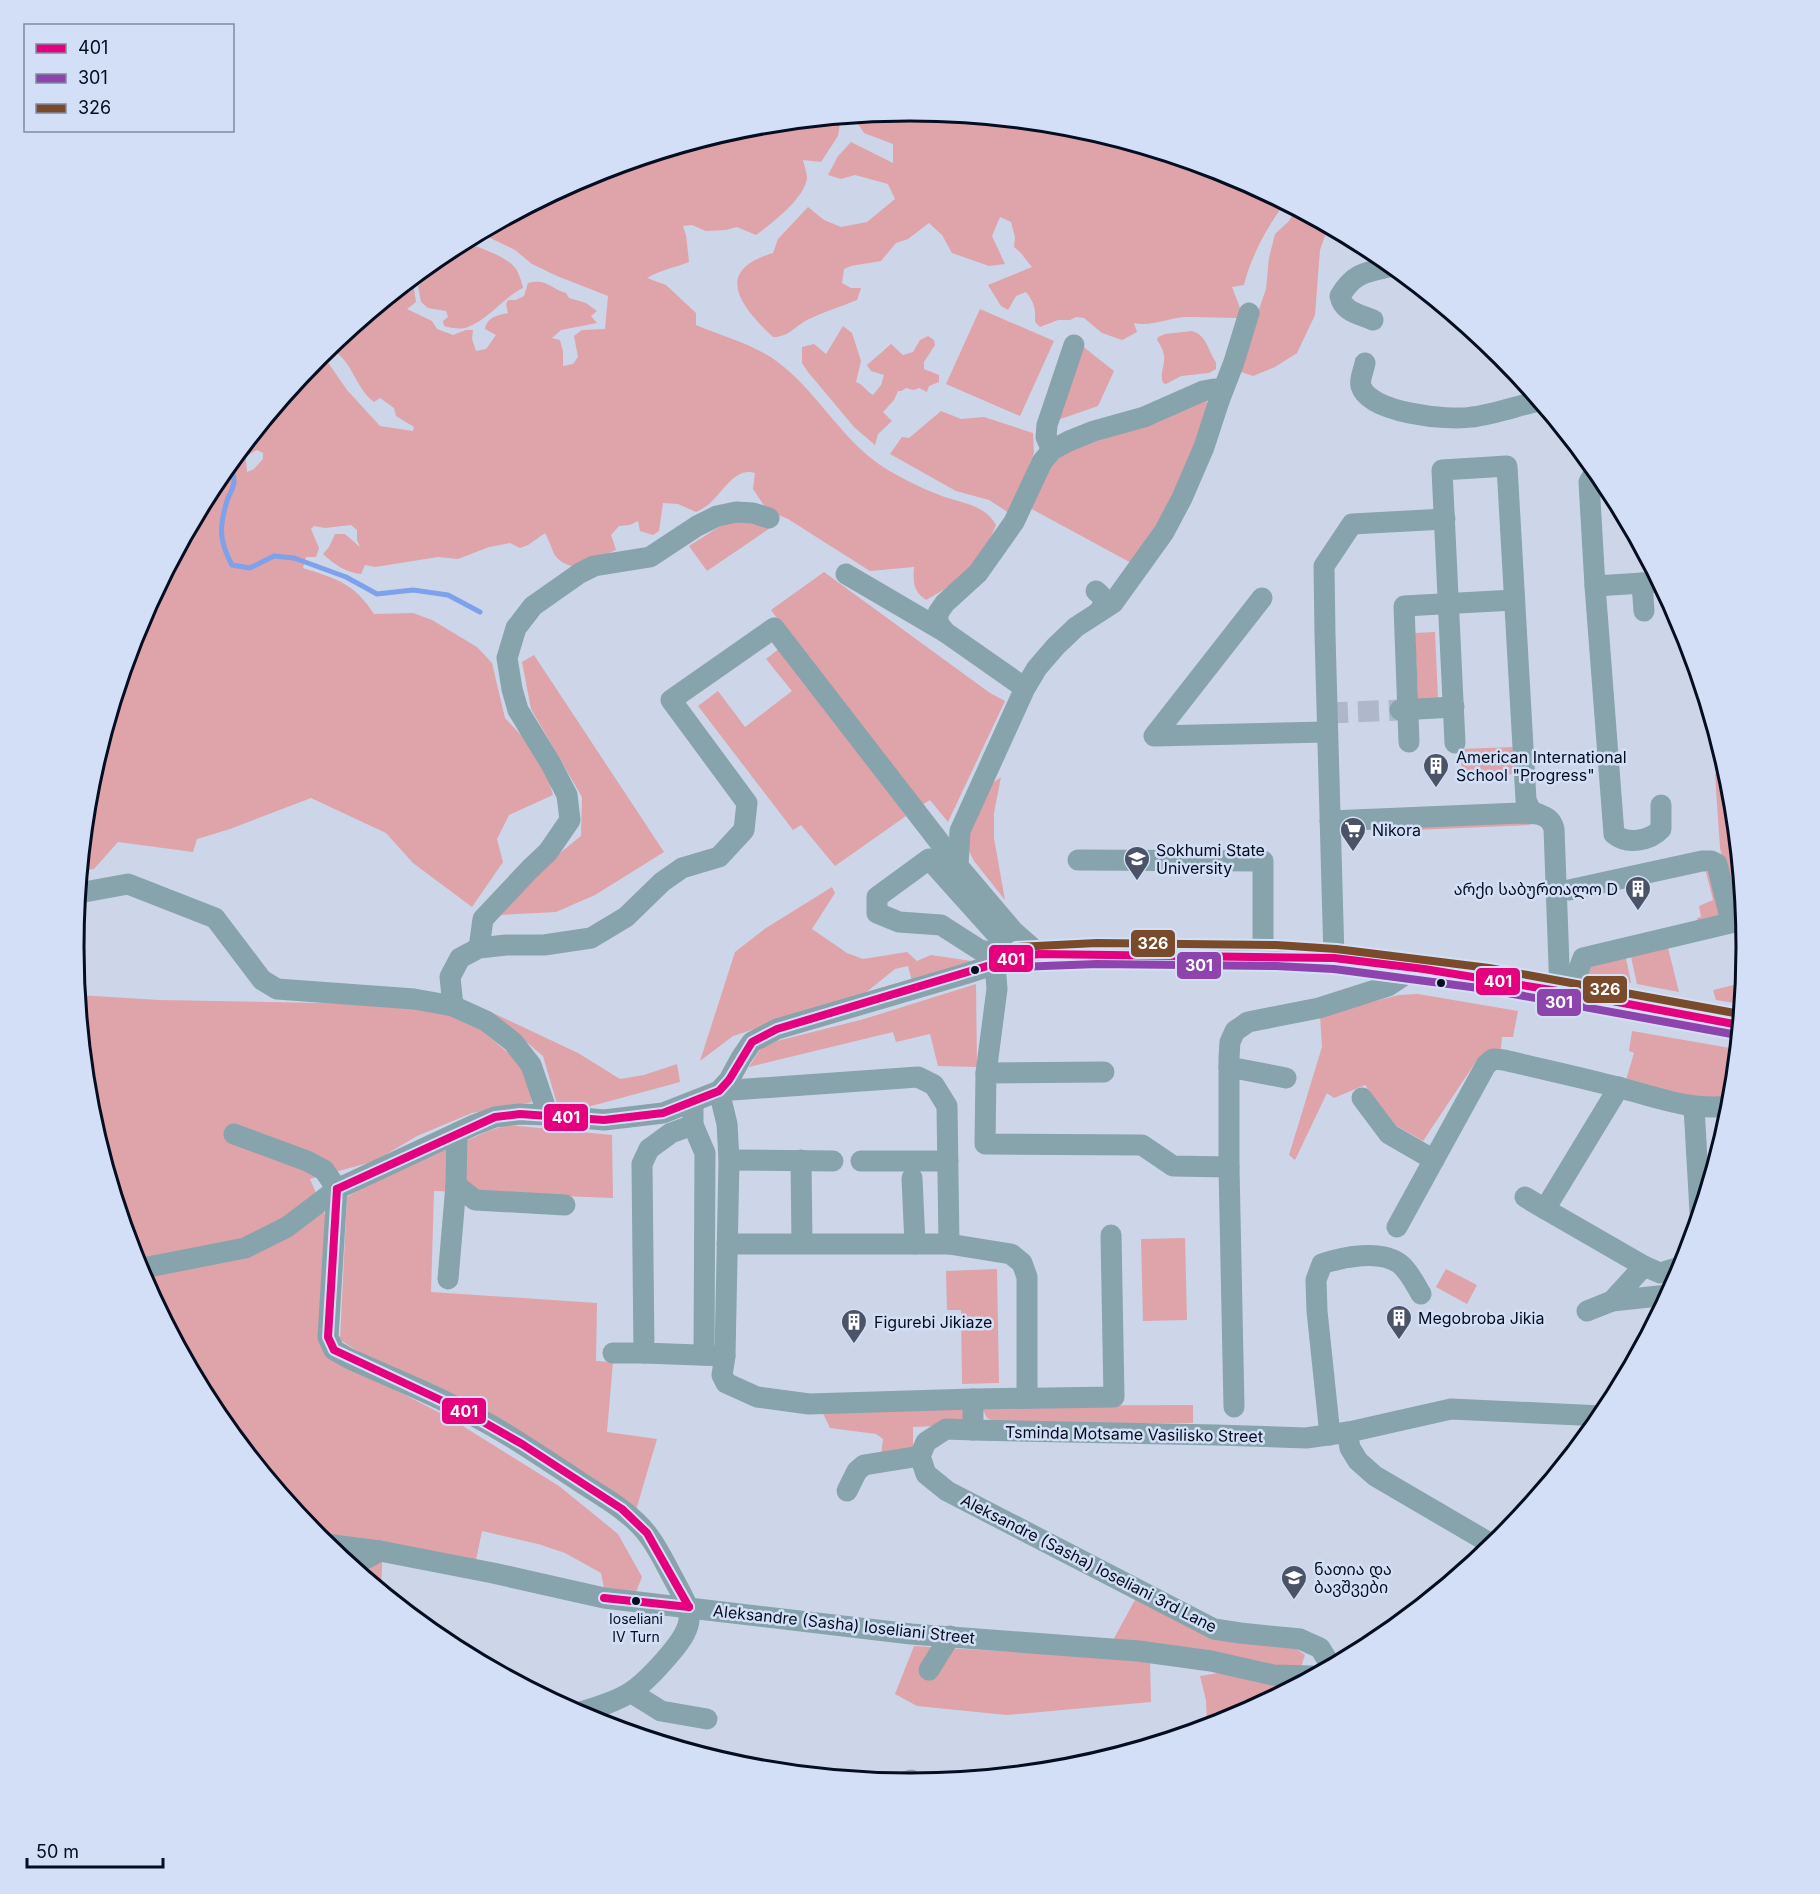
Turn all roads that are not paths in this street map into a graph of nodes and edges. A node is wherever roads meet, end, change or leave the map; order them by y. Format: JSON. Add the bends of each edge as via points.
{"nodes":[{"id":1,"x":1381,"y":269,"type":"edge"},
{"id":2,"x":1249,"y":313,"type":"dead end"},
{"id":3,"x":1372,"y":320,"type":"dead end"},
{"id":4,"x":1074,"y":345,"type":"dead end"},
{"id":5,"x":1365,"y":363,"type":"dead end"},
{"id":6,"x":1222,"y":391,"type":"junction"},
{"id":7,"x":1532,"y":403,"type":"edge"},
{"id":8,"x":1052,"y":450,"type":"junction"},
{"id":9,"x":1590,"y":479,"type":"edge"},
{"id":10,"x":769,"y":518,"type":"dead end"},
{"id":11,"x":1445,"y":519,"type":"junction"},
{"id":12,"x":846,"y":574,"type":"dead end"},
{"id":13,"x":1650,"y":583,"type":"edge"},
{"id":14,"x":1595,"y":586,"type":"junction"},
{"id":15,"x":1262,"y":598,"type":"dead end"},
{"id":16,"x":1514,"y":600,"type":"junction"},
{"id":17,"x":1448,"y":604,"type":"junction"},
{"id":18,"x":1644,"y":611,"type":"dead end"},
{"id":19,"x":945,"y":633,"type":"junction"},
{"id":20,"x":1025,"y":688,"type":"junction"},
{"id":21,"x":1454,"y":707,"type":"junction"},
{"id":22,"x":1405,"y":710,"type":"junction"},
{"id":23,"x":1327,"y":732,"type":"junction"},
{"id":24,"x":1409,"y":742,"type":"dead end"},
{"id":25,"x":1455,"y":743,"type":"dead end"},
{"id":26,"x":1660,"y":805,"type":"dead end"},
{"id":27,"x":1538,"y":814,"type":"junction"},
{"id":28,"x":1330,"y":821,"type":"junction"},
{"id":29,"x":1078,"y":860,"type":"dead end"},
{"id":30,"x":958,"y":866,"type":"junction"},
{"id":31,"x":1569,"y":890,"type":"dead end"},
{"id":32,"x":86,"y":892,"type":"edge"},
{"id":33,"x":1735,"y":915,"type":"edge"},
{"id":34,"x":1735,"y":921,"type":"edge"},
{"id":35,"x":479,"y":948,"type":"junction"},
{"id":36,"x":1039,"y":954,"type":"junction"},
{"id":37,"x":1017,"y":957,"type":"junction"},
{"id":38,"x":1263,"y":957,"type":"junction"},
{"id":39,"x":1334,"y":958,"type":"junction"},
{"id":40,"x":995,"y":964,"type":"junction"},
{"id":41,"x":1415,"y":968,"type":"junction"},
{"id":42,"x":1565,"y":992,"type":"junction"},
{"id":43,"x":453,"y":1006,"type":"junction"},
{"id":44,"x":1732,"y":1024,"type":"edge"},
{"id":45,"x":1229,"y":1067,"type":"junction"},
{"id":46,"x":1104,"y":1072,"type":"dead end"},
{"id":47,"x":986,"y":1073,"type":"junction"},
{"id":48,"x":1286,"y":1078,"type":"dead end"},
{"id":49,"x":1619,"y":1087,"type":"junction"},
{"id":50,"x":720,"y":1091,"type":"junction"},
{"id":51,"x":1362,"y":1098,"type":"dead end"},
{"id":52,"x":693,"y":1103,"type":"junction"},
{"id":53,"x":1720,"y":1106,"type":"edge"},
{"id":54,"x":1694,"y":1107,"type":"junction"},
{"id":55,"x":548,"y":1114,"type":"junction"},
{"id":56,"x":693,"y":1125,"type":"junction"},
{"id":57,"x":457,"y":1133,"type":"junction"},
{"id":58,"x":234,"y":1134,"type":"dead end"},
{"id":59,"x":729,"y":1160,"type":"junction"},
{"id":60,"x":801,"y":1160,"type":"junction"},
{"id":61,"x":1434,"y":1160,"type":"junction"},
{"id":62,"x":833,"y":1161,"type":"dead end"},
{"id":63,"x":861,"y":1161,"type":"dead end"},
{"id":64,"x":948,"y":1161,"type":"junction"},
{"id":65,"x":1229,"y":1167,"type":"junction"},
{"id":66,"x":912,"y":1178,"type":"dead end"},
{"id":67,"x":456,"y":1185,"type":"junction"},
{"id":68,"x":337,"y":1188,"type":"junction"},
{"id":69,"x":1699,"y":1191,"type":"edge"},
{"id":70,"x":1525,"y":1197,"type":"dead end"},
{"id":71,"x":565,"y":1205,"type":"dead end"},
{"id":72,"x":1545,"y":1209,"type":"junction"},
{"id":73,"x":1398,"y":1227,"type":"dead end"},
{"id":74,"x":1111,"y":1235,"type":"dead end"},
{"id":75,"x":802,"y":1243,"type":"junction"},
{"id":76,"x":727,"y":1244,"type":"junction"},
{"id":77,"x":915,"y":1244,"type":"junction"},
{"id":78,"x":949,"y":1244,"type":"junction"},
{"id":79,"x":1644,"y":1266,"type":"junction"},
{"id":80,"x":149,"y":1267,"type":"edge"},
{"id":81,"x":1670,"y":1270,"type":"edge"},
{"id":82,"x":448,"y":1279,"type":"dead end"},
{"id":83,"x":1421,"y":1294,"type":"dead end"},
{"id":84,"x":1658,"y":1296,"type":"edge"},
{"id":85,"x":1612,"y":1300,"type":"junction"},
{"id":86,"x":1587,"y":1311,"type":"dead end"},
{"id":87,"x":612,"y":1353,"type":"dead end"},
{"id":88,"x":644,"y":1353,"type":"junction"},
{"id":89,"x":714,"y":1356,"type":"junction"},
{"id":90,"x":974,"y":1398,"type":"junction"},
{"id":91,"x":1027,"y":1398,"type":"junction"},
{"id":92,"x":1234,"y":1407,"type":"dead end"},
{"id":93,"x":1590,"y":1415,"type":"edge"},
{"id":94,"x":973,"y":1430,"type":"junction"},
{"id":95,"x":1338,"y":1433,"type":"junction"},
{"id":96,"x":920,"y":1456,"type":"junction"},
{"id":97,"x":847,"y":1491,"type":"dead end"},
{"id":98,"x":1485,"y":1540,"type":"edge"},
{"id":99,"x":342,"y":1546,"type":"edge"},
{"id":100,"x":380,"y":1551,"type":"junction"},
{"id":101,"x":359,"y":1562,"type":"edge"},
{"id":102,"x":689,"y":1608,"type":"junction"},
{"id":103,"x":950,"y":1636,"type":"junction"},
{"id":104,"x":1327,"y":1660,"type":"edge"},
{"id":105,"x":929,"y":1670,"type":"dead end"},
{"id":106,"x":1298,"y":1676,"type":"edge"},
{"id":107,"x":632,"y":1693,"type":"junction"},
{"id":108,"x":591,"y":1709,"type":"edge"},
{"id":109,"x":707,"y":1719,"type":"dead end"}],
"edges":[{"from":1,"to":3,"type":"street","via":[[1357,275],[1340,296],[1346,309]]},
{"from":2,"to":6,"type":"street"},
{"from":4,"to":8,"type":"street","via":[[1047,425],[1046,437]]},
{"from":5,"to":7,"type":"street","via":[[1361,386],[1365,393],[1410,414],[1447,419],[1472,417]]},
{"from":6,"to":8,"type":"street","via":[[1203,391]]},
{"from":6,"to":20,"type":"street","via":[[1204,447],[1164,532],[1113,603],[1098,601],[1037,668]]},
{"from":8,"to":19,"type":"street","via":[[996,548],[938,614],[938,623]]},
{"from":9,"to":14,"type":"street"},
{"from":10,"to":35,"type":"street","via":[[736,512],[717,516],[650,557],[594,566],[533,606],[516,628],[507,658],[512,689],[518,710],[567,795],[570,820],[548,852],[483,919]]},
{"from":11,"to":16,"type":"street","via":[[1442,470],[1507,466]]},
{"from":11,"to":17,"type":"street"},
{"from":11,"to":23,"type":"street","via":[[1352,524],[1324,566]]},
{"from":12,"to":19,"type":"street"},
{"from":13,"to":14,"type":"street"},
{"from":13,"to":18,"type":"street"},
{"from":14,"to":26,"type":"street","via":[[1614,834],[1632,841],[1654,836],[1661,829]]},
{"from":15,"to":23,"type":"street","via":[[1154,736]]},
{"from":16,"to":17,"type":"street"},
{"from":16,"to":27,"type":"street","via":[[1526,800],[1531,811]]},
{"from":17,"to":21,"type":"street"},
{"from":17,"to":22,"type":"street","via":[[1404,606]]},
{"from":19,"to":20,"type":"street"},
{"from":20,"to":30,"type":"street","via":[[960,831]]},
{"from":21,"to":22,"type":"street"},
{"from":21,"to":25,"type":"street"},
{"from":22,"to":24,"type":"street"},
{"from":23,"to":28,"type":"street"},
{"from":27,"to":28,"type":"street"},
{"from":27,"to":42,"type":"street","via":[[1548,817],[1554,829]]},
{"from":28,"to":39,"type":"street"},
{"from":29,"to":38,"type":"street","via":[[1263,861]]},
{"from":30,"to":35,"type":"street","via":[[774,628],[671,700],[747,803],[744,830],[725,851],[719,857],[682,868],[626,917],[591,938]]},
{"from":30,"to":36,"type":"street","via":[[1014,932]]},
{"from":31,"to":33,"type":"street","via":[[1711,861],[1717,864]]},
{"from":32,"to":43,"type":"street","via":[[128,884],[215,918],[262,981],[277,989],[414,999]]},
{"from":34,"to":42,"type":"street","via":[[1583,958]]},
{"from":35,"to":43,"type":"street","via":[[460,958],[450,977]]},
{"from":36,"to":37,"type":"street"},
{"from":36,"to":38,"type":"street"},
{"from":37,"to":37,"type":"street","via":[[929,859],[877,897],[877,913],[899,922],[941,925],[980,951]]},
{"from":37,"to":40,"type":"street"},
{"from":38,"to":39,"type":"street"},
{"from":39,"to":41,"type":"street"},
{"from":40,"to":47,"type":"street","via":[[997,989]]},
{"from":40,"to":50,"type":"street","via":[[777,1029],[752,1042]]},
{"from":41,"to":42,"type":"street"},
{"from":41,"to":45,"type":"street","via":[[1388,986],[1319,1008],[1248,1022],[1234,1031]]},
{"from":42,"to":44,"type":"street"},
{"from":43,"to":55,"type":"street","via":[[486,1021],[513,1042],[531,1065]]},
{"from":45,"to":48,"type":"street"},
{"from":45,"to":65,"type":"street"},
{"from":46,"to":47,"type":"street"},
{"from":47,"to":65,"type":"street","via":[[985,1144],[1142,1145],[1173,1166]]},
{"from":49,"to":54,"type":"street"},
{"from":49,"to":61,"type":"street","via":[[1493,1059],[1486,1065]]},
{"from":49,"to":72,"type":"street"},
{"from":50,"to":52,"type":"street"},
{"from":50,"to":59,"type":"street"},
{"from":50,"to":64,"type":"street","via":[[918,1077],[934,1085],[947,1106]]},
{"from":51,"to":61,"type":"street","via":[[1389,1134]]},
{"from":52,"to":55,"type":"street","via":[[663,1113],[604,1120]]},
{"from":52,"to":56,"type":"street"},
{"from":53,"to":54,"type":"street"},
{"from":54,"to":69,"type":"street"},
{"from":55,"to":57,"type":"street","via":[[495,1117]]},
{"from":56,"to":88,"type":"street","via":[[671,1133],[649,1149],[642,1164]]},
{"from":56,"to":89,"type":"street","via":[[705,1153]]},
{"from":57,"to":67,"type":"street"},
{"from":57,"to":68,"type":"street"},
{"from":58,"to":68,"type":"street","via":[[308,1161],[324,1170]]},
{"from":59,"to":60,"type":"street"},
{"from":59,"to":76,"type":"street"},
{"from":60,"to":62,"type":"street"},
{"from":60,"to":75,"type":"street"},
{"from":61,"to":73,"type":"street"},
{"from":63,"to":64,"type":"street"},
{"from":64,"to":78,"type":"street"},
{"from":65,"to":92,"type":"street"},
{"from":66,"to":77,"type":"street"},
{"from":67,"to":71,"type":"street","via":[[475,1200]]},
{"from":67,"to":82,"type":"street"},
{"from":68,"to":80,"type":"street","via":[[287,1227],[245,1248]]},
{"from":68,"to":102,"type":"street","via":[[328,1337],[334,1350],[464,1411],[621,1509],[647,1533]]},
{"from":70,"to":72,"type":"street"},
{"from":72,"to":79,"type":"street"},
{"from":74,"to":91,"type":"street","via":[[1114,1397]]},
{"from":75,"to":76,"type":"street"},
{"from":75,"to":77,"type":"street"},
{"from":76,"to":89,"type":"street"},
{"from":77,"to":78,"type":"street"},
{"from":78,"to":91,"type":"street","via":[[1011,1254],[1022,1263],[1027,1276]]},
{"from":79,"to":81,"type":"street","via":[[1660,1273]]},
{"from":79,"to":85,"type":"street"},
{"from":83,"to":95,"type":"street","via":[[1398,1262],[1383,1257],[1339,1258],[1322,1264],[1316,1280],[1317,1311]]},
{"from":84,"to":85,"type":"street"},
{"from":85,"to":86,"type":"street"},
{"from":87,"to":88,"type":"street"},
{"from":88,"to":89,"type":"street"},
{"from":89,"to":90,"type":"street","via":[[726,1383],[757,1396],[809,1404]]},
{"from":90,"to":91,"type":"street"},
{"from":90,"to":94,"type":"street"},
{"from":93,"to":95,"type":"street","name":"Tsminda Motsame Vasilisko Street","via":[[1450,1409]]},
{"from":94,"to":95,"type":"street","name":"Tsminda Motsame Vasilisko Street","via":[[1306,1438]]},
{"from":94,"to":96,"type":"street","via":[[946,1429],[926,1442]]},
{"from":95,"to":98,"type":"street","via":[[1358,1461],[1376,1476]]},
{"from":96,"to":97,"type":"street","via":[[864,1465]]},
{"from":96,"to":104,"type":"street","name":"Aleksandre (Sasha) Ioseliani 3rd Lane","via":[[926,1474],[947,1491],[1187,1616],[1214,1629],[1300,1639],[1320,1648]]},
{"from":99,"to":100,"type":"street","name":"Aleksandre (Sasha) Ioseliani Street"},
{"from":100,"to":101,"type":"street"},
{"from":100,"to":102,"type":"street","name":"Aleksandre (Sasha) Ioseliani Street","via":[[604,1598]]},
{"from":102,"to":103,"type":"street","name":"Aleksandre (Sasha) Ioseliani Street"},
{"from":102,"to":107,"type":"street","via":[[689,1625],[679,1643]]},
{"from":103,"to":105,"type":"street"},
{"from":103,"to":106,"type":"street","name":"Aleksandre (Sasha) Ioseliani Street","via":[[1211,1660],[1272,1675]]},
{"from":107,"to":108,"type":"street"},
{"from":107,"to":109,"type":"street","via":[[662,1711]]}]}
